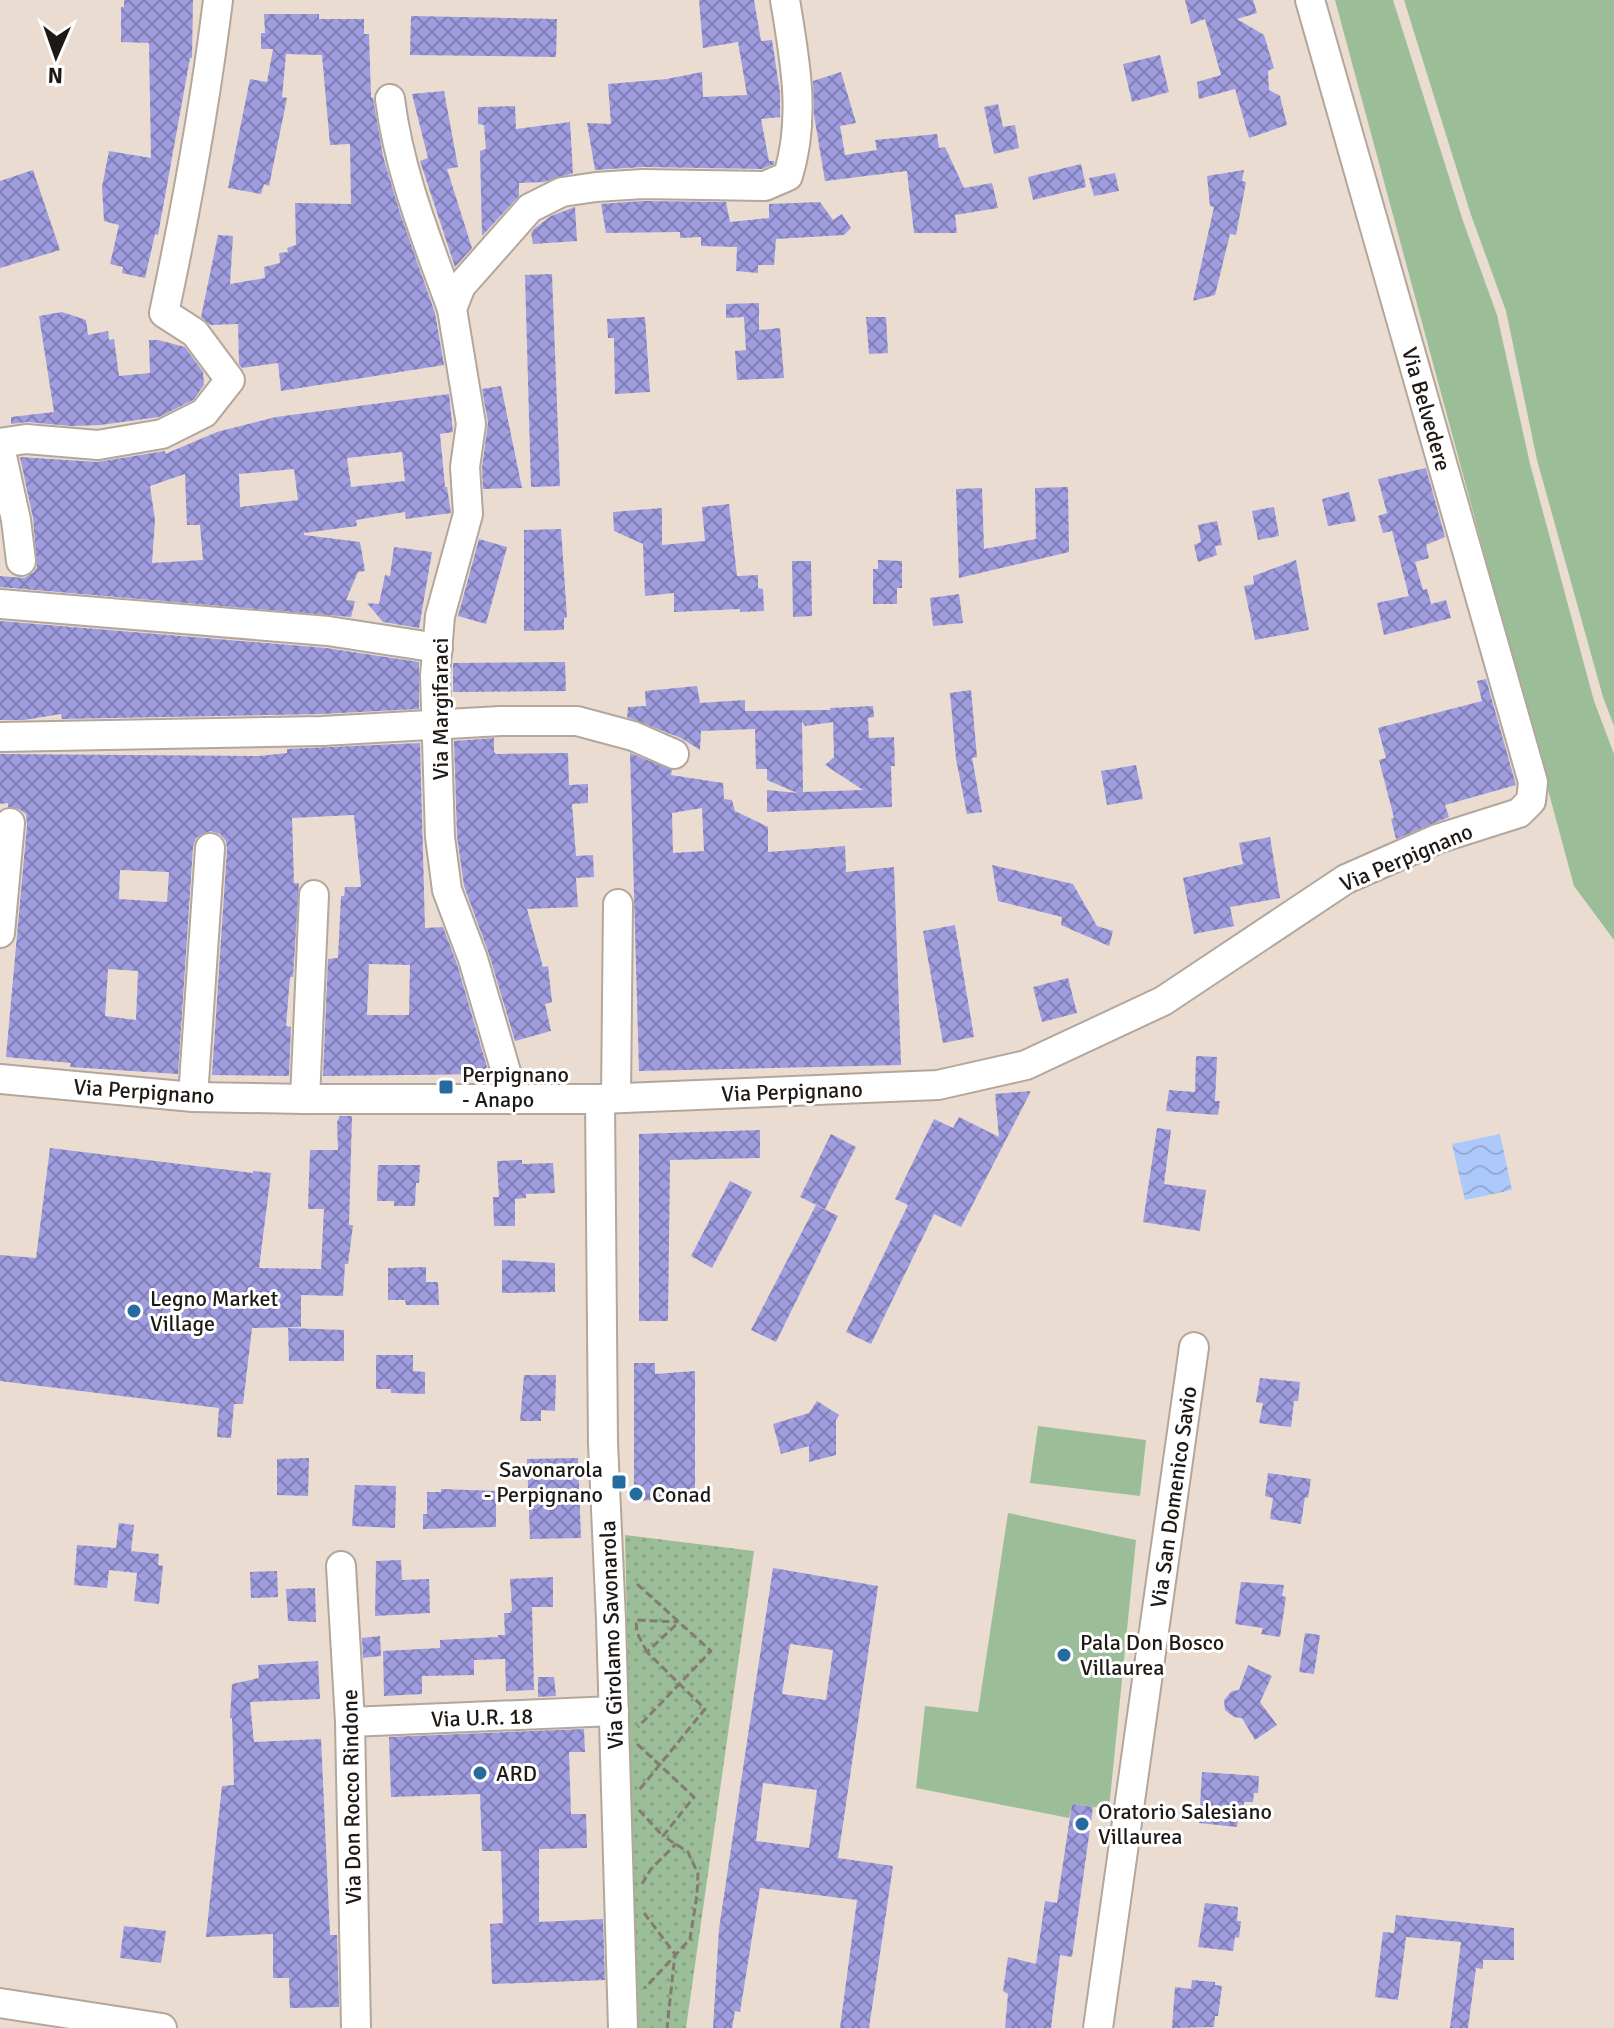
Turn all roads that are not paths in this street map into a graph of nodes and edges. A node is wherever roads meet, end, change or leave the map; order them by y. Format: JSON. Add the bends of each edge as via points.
{"nodes":[{"id":1,"x":218,"y":0,"type":"edge"},
{"id":2,"x":785,"y":0,"type":"edge"},
{"id":3,"x":1310,"y":0,"type":"edge"},
{"id":4,"x":390,"y":99,"type":"dead end"},
{"id":5,"x":452,"y":309,"type":"junction"},
{"id":6,"x":0,"y":445,"type":"edge"},
{"id":7,"x":21,"y":561,"type":"dead end"},
{"id":8,"x":0,"y":604,"type":"edge"},
{"id":9,"x":438,"y":648,"type":"junction"},
{"id":10,"x":437,"y":724,"type":"junction"},
{"id":11,"x":0,"y":737,"type":"edge"},
{"id":12,"x":674,"y":754,"type":"dead end"},
{"id":13,"x":1519,"y":813,"type":"joint"},
{"id":14,"x":10,"y":823,"type":"dead end"},
{"id":15,"x":210,"y":848,"type":"dead end"},
{"id":16,"x":314,"y":895,"type":"dead end"},
{"id":17,"x":618,"y":904,"type":"dead end"},
{"id":18,"x":0,"y":933,"type":"edge"},
{"id":19,"x":0,"y":1079,"type":"edge"},
{"id":20,"x":193,"y":1097,"type":"junction"},
{"id":21,"x":608,"y":1098,"type":"junction"},
{"id":22,"x":305,"y":1099,"type":"junction"},
{"id":23,"x":514,"y":1099,"type":"junction"},
{"id":24,"x":1194,"y":1347,"type":"dead end"},
{"id":25,"x":341,"y":1566,"type":"dead end"},
{"id":26,"x":614,"y":1711,"type":"junction"},
{"id":27,"x":350,"y":1722,"type":"junction"},
{"id":28,"x":0,"y":2003,"type":"edge"},
{"id":29,"x":162,"y":2028,"type":"edge"},
{"id":30,"x":356,"y":2028,"type":"edge"},
{"id":31,"x":623,"y":2028,"type":"edge"},
{"id":32,"x":1098,"y":2028,"type":"edge"}],
"edges":[{"from":1,"to":6,"type":"street","via":[[164,313],[195,333],[230,380],[204,413],[162,434],[98,445],[26,439]]},
{"from":2,"to":5,"type":"street","via":[[797,77],[797,147],[788,176],[765,186],[643,184],[562,192],[530,208],[461,286]]},
{"from":3,"to":13,"type":"street","name":"Via Belvedere","via":[[1533,782],[1531,801]]},
{"from":4,"to":5,"type":"street","name":"Via Margifaraci","via":[[410,189]]},
{"from":5,"to":9,"type":"street","name":"Via Margifaraci","via":[[471,424],[465,467],[468,514],[440,616]]},
{"from":6,"to":7,"type":"street"},
{"from":8,"to":9,"type":"street","via":[[314,629]]},
{"from":9,"to":10,"type":"street","name":"Via Margifaraci"},
{"from":10,"to":11,"type":"street"},
{"from":10,"to":12,"type":"street","via":[[577,721]]},
{"from":10,"to":23,"type":"street","name":"Via Margifaraci","via":[[447,890]]},
{"from":13,"to":21,"type":"street","name":"Via Perpignano","via":[[1437,839],[1346,879],[1163,1001],[1026,1065],[938,1085]]},
{"from":14,"to":18,"type":"street"},
{"from":15,"to":20,"type":"street"},
{"from":16,"to":22,"type":"street"},
{"from":17,"to":21,"type":"street","name":"Via Girolamo Savonarola"},
{"from":19,"to":20,"type":"street","name":"Via Perpignano"},
{"from":20,"to":22,"type":"street","name":"Via Perpignano"},
{"from":21,"to":23,"type":"street","name":"Via Perpignano"},
{"from":21,"to":26,"type":"street","name":"Via Girolamo Savonarola","via":[[603,1443]]},
{"from":22,"to":23,"type":"street","name":"Via Perpignano"},
{"from":24,"to":32,"type":"street","name":"Via San Domenico Savio"},
{"from":25,"to":27,"type":"street","name":"Via Don Rocco Rindone"},
{"from":26,"to":27,"type":"street","name":"Via U.R. 18"},
{"from":26,"to":31,"type":"street","name":"Via Girolamo Savonarola"},
{"from":27,"to":30,"type":"street","name":"Via Don Rocco Rindone"},
{"from":28,"to":29,"type":"street"}]}
